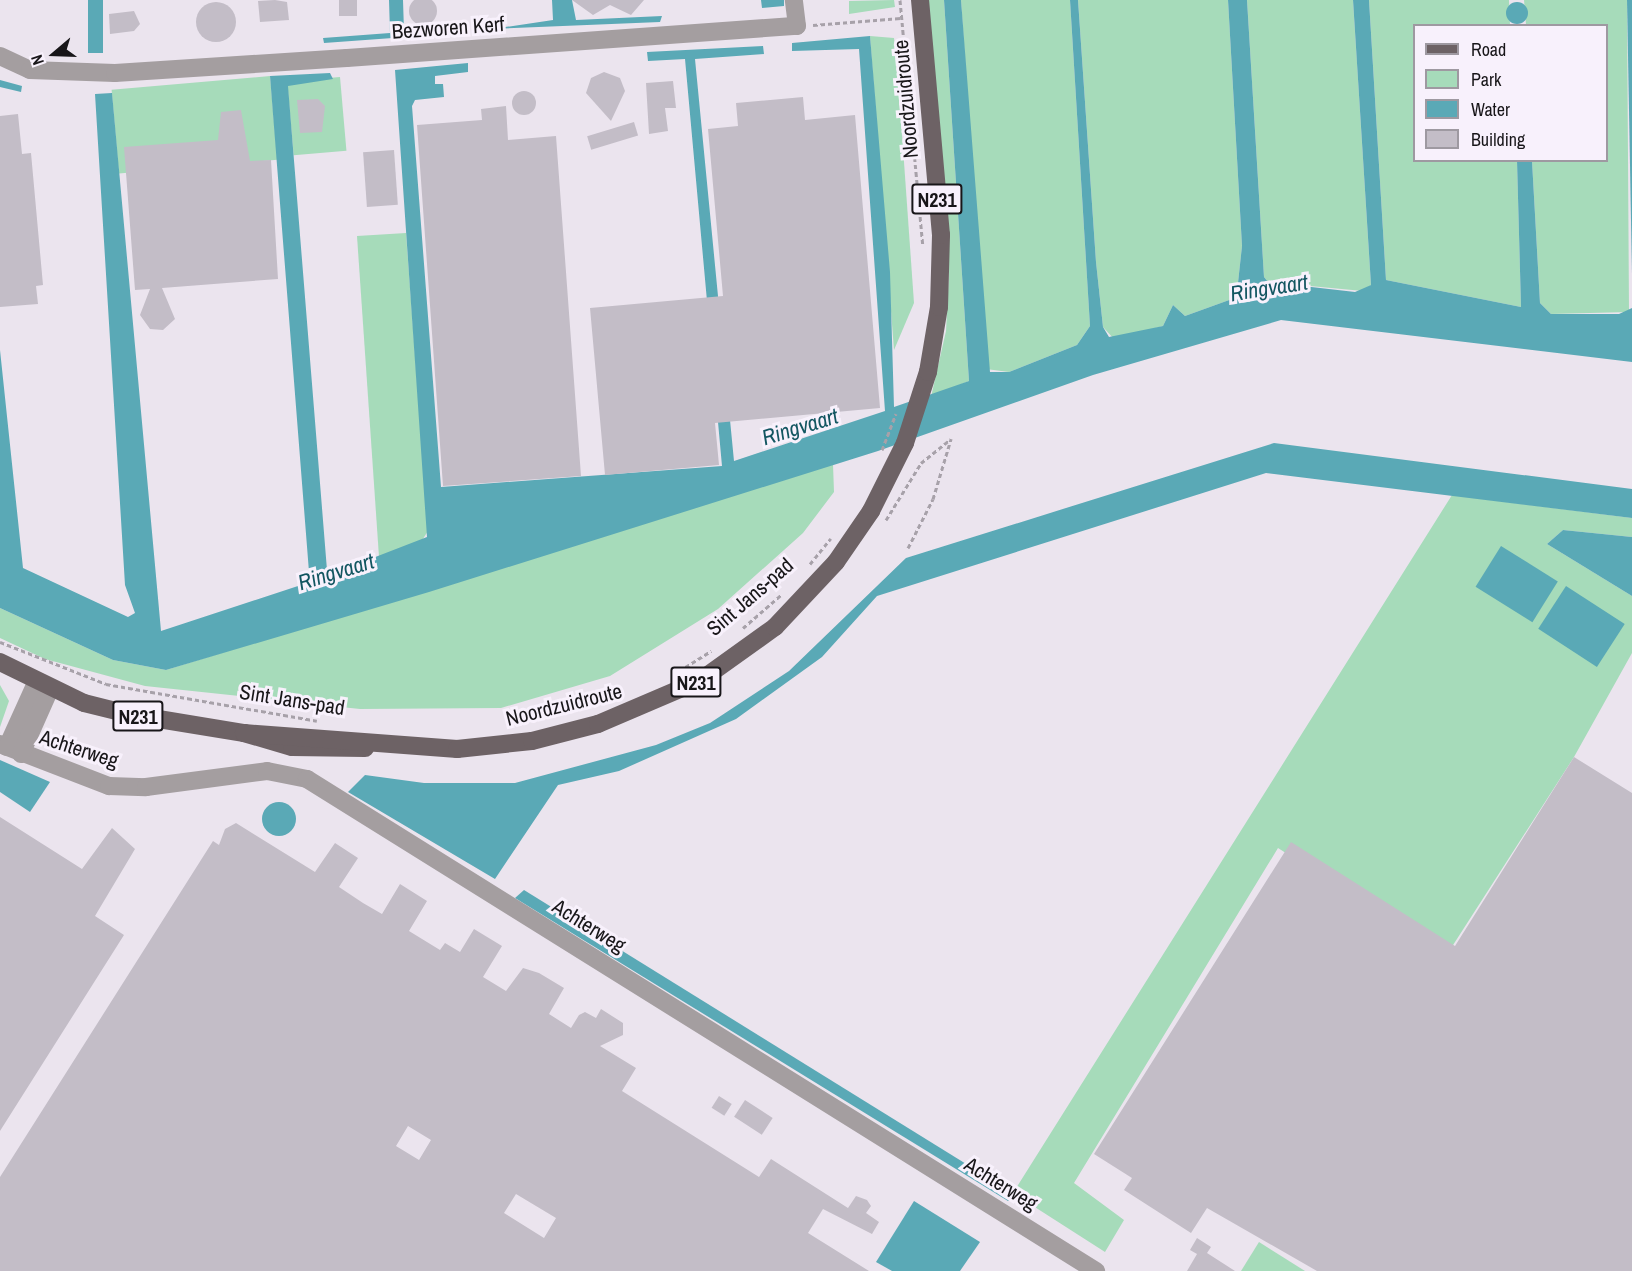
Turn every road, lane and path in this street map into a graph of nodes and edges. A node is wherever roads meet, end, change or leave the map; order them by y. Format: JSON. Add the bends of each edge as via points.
{"nodes":[{"id":1,"x":794,"y":0,"type":"edge"},
{"id":2,"x":900,"y":0,"type":"edge"},
{"id":3,"x":920,"y":0,"type":"edge"},
{"id":4,"x":901,"y":18,"type":"junction"},
{"id":5,"x":797,"y":26,"type":"junction"},
{"id":6,"x":0,"y":56,"type":"edge"},
{"id":7,"x":923,"y":256,"type":"dead end"},
{"id":8,"x":897,"y":411,"type":"dead end"},
{"id":9,"x":951,"y":438,"type":"dead end"},
{"id":10,"x":880,"y":455,"type":"dead end"},
{"id":11,"x":836,"y":532,"type":"dead end"},
{"id":12,"x":908,"y":548,"type":"dead end"},
{"id":13,"x":801,"y":574,"type":"dead end"},
{"id":14,"x":785,"y":591,"type":"dead end"},
{"id":15,"x":741,"y":630,"type":"dead end"},
{"id":16,"x":0,"y":642,"type":"edge"},
{"id":17,"x":722,"y":644,"type":"dead end"},
{"id":18,"x":0,"y":662,"type":"edge"},
{"id":19,"x":676,"y":672,"type":"dead end"},
{"id":20,"x":0,"y":676,"type":"edge"},
{"id":21,"x":43,"y":686,"type":"junction"},
{"id":22,"x":328,"y":722,"type":"dead end"},
{"id":23,"x":9,"y":748,"type":"edge"},
{"id":24,"x":1096,"y":1271,"type":"edge"}],
"edges":[{"from":1,"to":5,"type":"street"},
{"from":2,"to":4,"type":"path"},
{"from":3,"to":21,"type":"main road","name":"Noordzuidroute","number":"N231","via":[[940,235],[939,307],[920,397],[905,443],[871,510],[836,562],[774,627],[701,680],[638,710],[532,741],[457,749],[385,746],[316,734],[244,733],[128,714]]},
{"from":4,"to":5,"type":"path"},
{"from":4,"to":7,"type":"path"},
{"from":5,"to":6,"type":"street","name":"Bezworen Kerf","via":[[115,74],[30,70]]},
{"from":8,"to":10,"type":"path"},
{"from":9,"to":12,"type":"path","via":[[933,499]]},
{"from":11,"to":13,"type":"path","name":"Sint Jans-pad"},
{"from":14,"to":15,"type":"path","name":"Sint Jans-pad"},
{"from":16,"to":22,"type":"path","name":"Sint Jans-pad","via":[[106,684]]},
{"from":17,"to":19,"type":"path","name":"Sint Jans-pad"},
{"from":18,"to":21,"type":"main road","name":"Noordzuidroute","number":"N231"},
{"from":20,"to":21,"type":"main road","name":"Noordzuidroute","number":"N231"},
{"from":21,"to":23,"type":"street","name":"Achterweg"},
{"from":23,"to":24,"type":"street","name":"Achterweg","via":[[109,786],[146,787],[267,771],[307,779]]}]}
